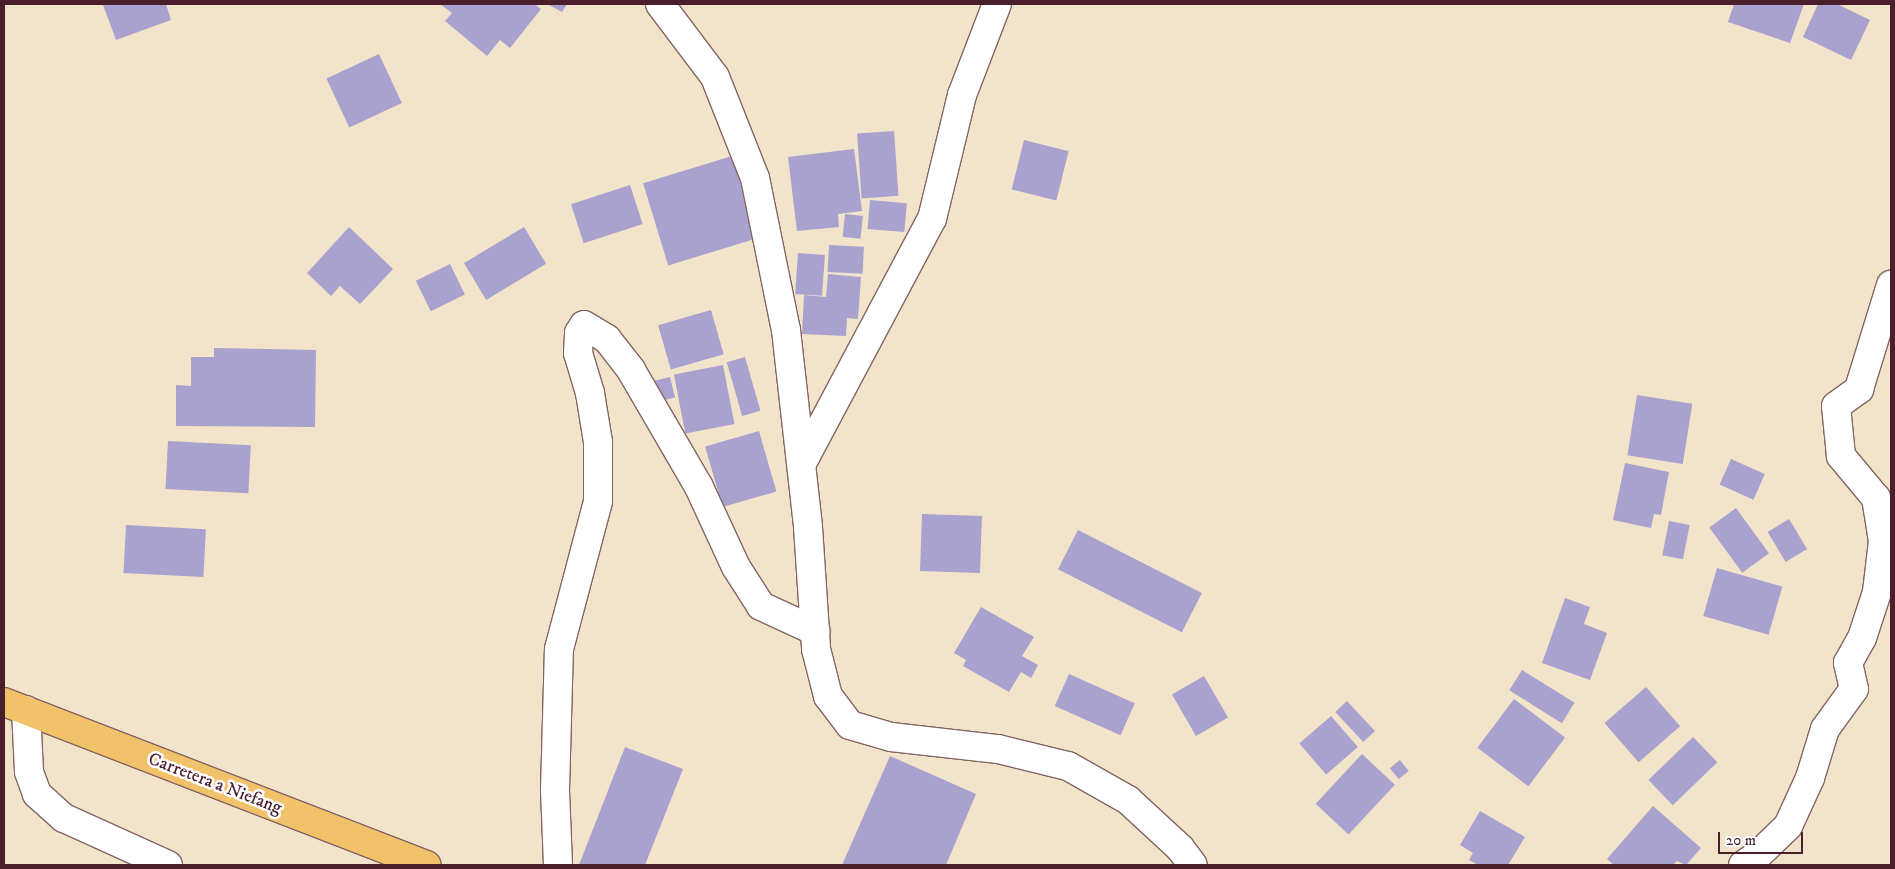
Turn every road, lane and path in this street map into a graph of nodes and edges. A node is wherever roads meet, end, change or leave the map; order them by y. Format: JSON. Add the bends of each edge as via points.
{"nodes":[{"id":1,"x":660,"y":4,"type":"edge"},
{"id":2,"x":997,"y":4,"type":"edge"},
{"id":3,"x":1891,"y":285,"type":"edge"},
{"id":4,"x":802,"y":463,"type":"junction"},
{"id":5,"x":815,"y":631,"type":"junction"},
{"id":6,"x":15,"y":706,"type":"edge"},
{"id":7,"x":168,"y":865,"type":"edge"},
{"id":8,"x":427,"y":865,"type":"edge"},
{"id":9,"x":558,"y":865,"type":"edge"},
{"id":10,"x":1193,"y":865,"type":"edge"},
{"id":11,"x":1743,"y":865,"type":"edge"}],
"edges":[{"from":1,"to":4,"type":"street","via":[[715,77],[755,178],[786,330]]},
{"from":2,"to":4,"type":"street","via":[[962,95],[932,218]]},
{"from":3,"to":11,"type":"street","via":[[1859,389],[1836,406],[1841,456],[1876,498],[1883,541],[1877,592],[1862,638],[1848,663],[1854,689],[1825,729],[1810,778],[1788,826]]},
{"from":4,"to":5,"type":"street"},
{"from":5,"to":9,"type":"street","via":[[762,606],[736,567],[699,487],[630,370],[607,339],[584,325],[579,333],[578,353],[590,393],[598,442],[598,501],[559,649],[555,790]]},
{"from":5,"to":10,"type":"street","via":[[828,696],[850,726],[891,737],[998,749],[1068,766],[1128,800],[1180,848]]},
{"from":6,"to":7,"type":"street","via":[[37,794],[64,818]]},
{"from":6,"to":8,"type":"main road","name":"Carretera a Niefang"}]}
